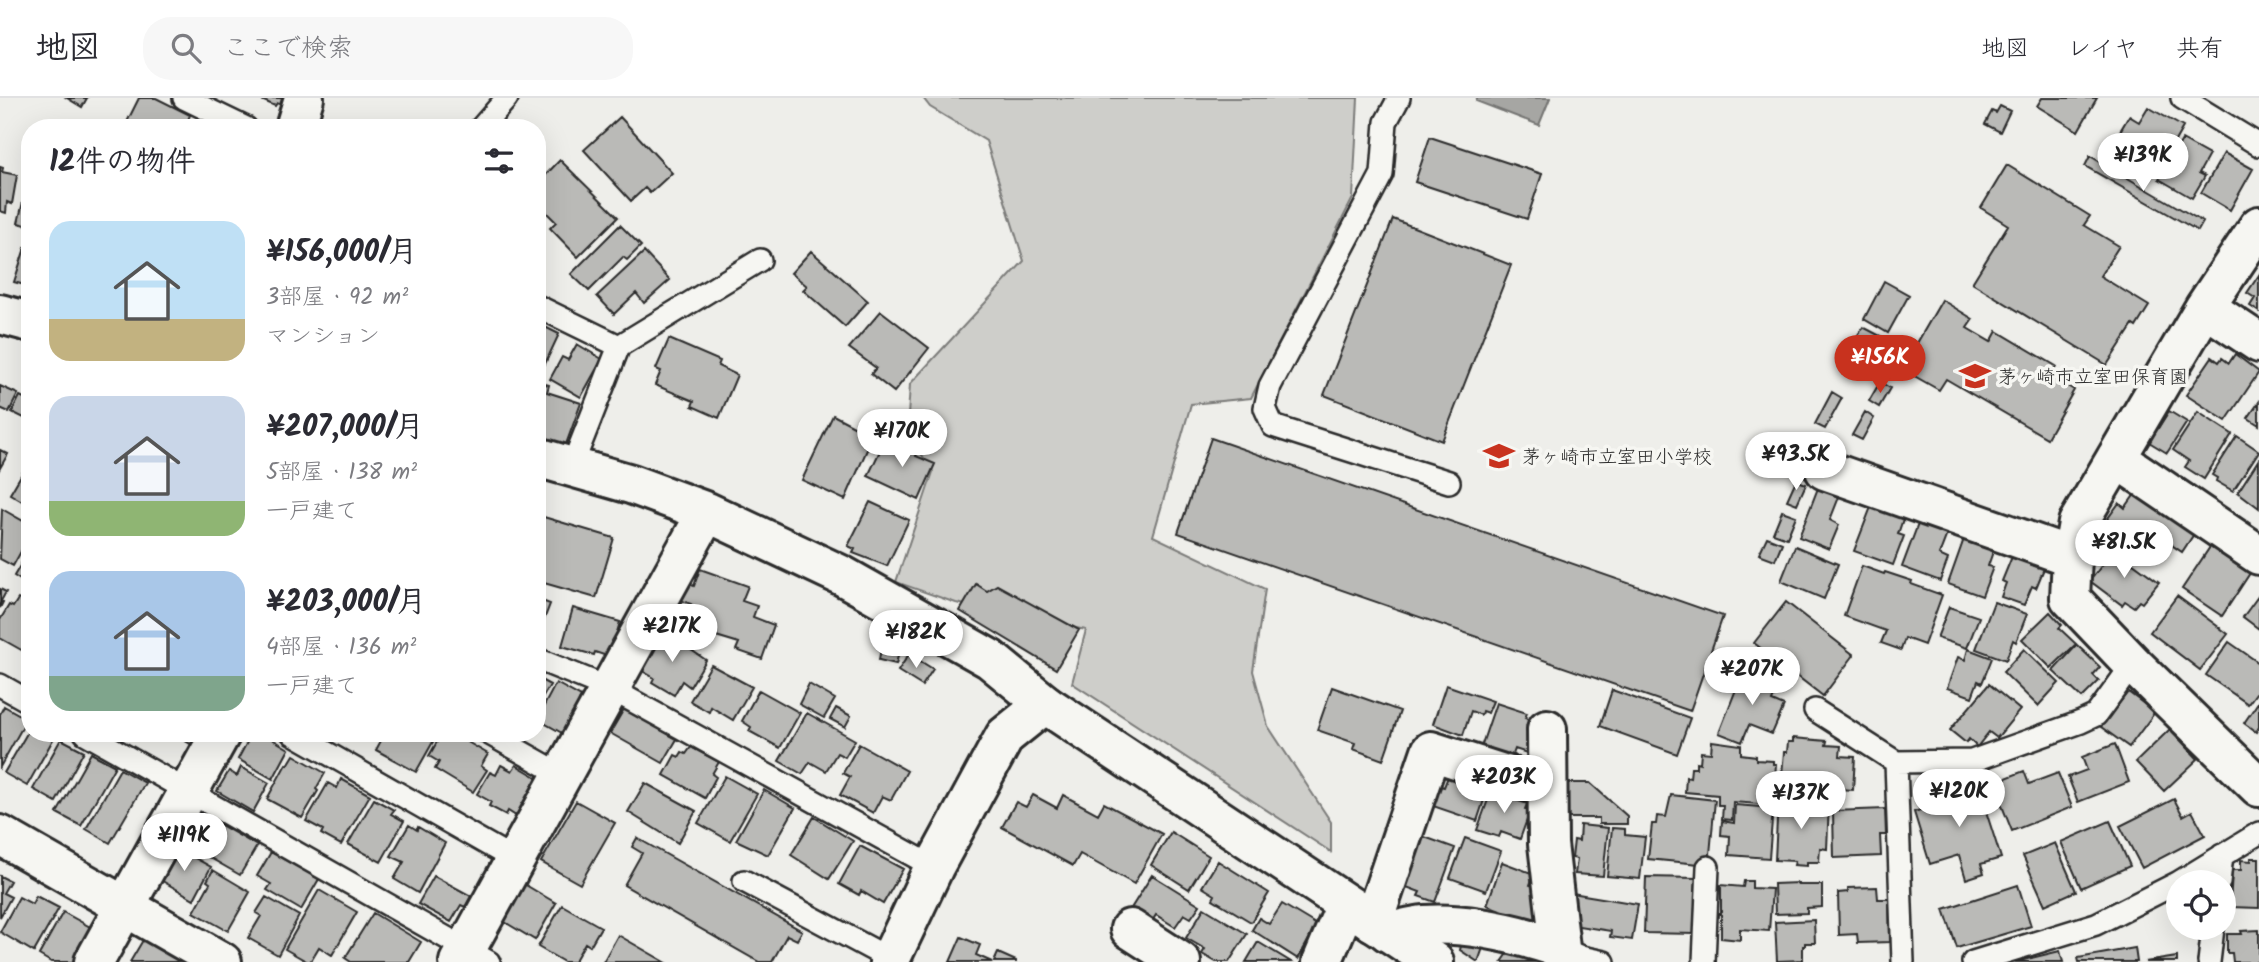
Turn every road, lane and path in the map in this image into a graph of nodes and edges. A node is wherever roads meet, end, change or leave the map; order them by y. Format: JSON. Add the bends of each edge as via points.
{"nodes":[{"id":1,"x":184,"y":98,"type":"edge"},
{"id":2,"x":304,"y":98,"type":"edge"},
{"id":3,"x":507,"y":98,"type":"edge"},
{"id":4,"x":1399,"y":98,"type":"edge"},
{"id":5,"x":2182,"y":98,"type":"edge"},
{"id":6,"x":227,"y":119,"type":"edge"},
{"id":7,"x":298,"y":119,"type":"edge"},
{"id":8,"x":489,"y":119,"type":"edge"},
{"id":9,"x":2259,"y":145,"type":"edge"},
{"id":10,"x":2259,"y":226,"type":"edge"},
{"id":11,"x":760,"y":260,"type":"dead end"},
{"id":12,"x":2205,"y":307,"type":"junction"},
{"id":13,"x":546,"y":310,"type":"edge"},
{"id":14,"x":0,"y":314,"type":"edge"},
{"id":15,"x":21,"y":320,"type":"edge"},
{"id":16,"x":2259,"y":343,"type":"edge"},
{"id":17,"x":619,"y":346,"type":"junction"},
{"id":18,"x":2116,"y":458,"type":"junction"},
{"id":19,"x":555,"y":461,"type":"edge"},
{"id":20,"x":1825,"y":470,"type":"dead end"},
{"id":21,"x":1449,"y":482,"type":"dead end"},
{"id":22,"x":707,"y":512,"type":"junction"},
{"id":23,"x":2259,"y":555,"type":"edge"},
{"id":24,"x":2072,"y":556,"type":"junction"},
{"id":25,"x":546,"y":663,"type":"edge"},
{"id":26,"x":2133,"y":664,"type":"junction"},
{"id":27,"x":0,"y":685,"type":"edge"},
{"id":28,"x":611,"y":689,"type":"junction"},
{"id":29,"x":21,"y":697,"type":"edge"},
{"id":30,"x":1045,"y":704,"type":"junction"},
{"id":31,"x":1815,"y":710,"type":"dead end"},
{"id":32,"x":1547,"y":729,"type":"dead end"},
{"id":33,"x":101,"y":742,"type":"edge"},
{"id":34,"x":216,"y":742,"type":"edge"},
{"id":35,"x":308,"y":742,"type":"edge"},
{"id":36,"x":504,"y":742,"type":"edge"},
{"id":37,"x":1896,"y":762,"type":"junction"},
{"id":38,"x":564,"y":776,"type":"junction"},
{"id":39,"x":2259,"y":787,"type":"edge"},
{"id":40,"x":1547,"y":788,"type":"junction"},
{"id":41,"x":188,"y":792,"type":"junction"},
{"id":42,"x":2259,"y":833,"type":"edge"},
{"id":43,"x":0,"y":835,"type":"edge"},
{"id":44,"x":2222,"y":855,"type":"junction"},
{"id":45,"x":517,"y":861,"type":"junction"},
{"id":46,"x":934,"y":867,"type":"junction"},
{"id":47,"x":1708,"y":867,"type":"dead end"},
{"id":48,"x":2198,"y":870,"type":"edge"},
{"id":49,"x":2220,"y":870,"type":"edge"},
{"id":50,"x":744,"y":881,"type":"dead end"},
{"id":51,"x":2166,"y":889,"type":"edge"},
{"id":52,"x":124,"y":906,"type":"junction"},
{"id":53,"x":1369,"y":920,"type":"junction"},
{"id":54,"x":1130,"y":929,"type":"dead end"},
{"id":55,"x":2212,"y":940,"type":"edge"},
{"id":56,"x":1560,"y":948,"type":"junction"},
{"id":57,"x":471,"y":958,"type":"edge"},
{"id":58,"x":890,"y":960,"type":"edge"},
{"id":59,"x":94,"y":962,"type":"edge"},
{"id":60,"x":222,"y":962,"type":"edge"},
{"id":61,"x":1181,"y":962,"type":"edge"},
{"id":62,"x":1322,"y":962,"type":"edge"},
{"id":63,"x":1434,"y":962,"type":"edge"},
{"id":64,"x":1604,"y":962,"type":"edge"},
{"id":65,"x":1704,"y":962,"type":"edge"},
{"id":66,"x":1903,"y":962,"type":"edge"},
{"id":67,"x":1973,"y":962,"type":"edge"},
{"id":68,"x":2209,"y":962,"type":"edge"}],
"edges":[{"from":1,"to":6,"type":"lane"},
{"from":2,"to":7,"type":"street"},
{"from":3,"to":8,"type":"lane"},
{"from":4,"to":21,"type":"lane","via":[[1385,122],[1382,174],[1270,386],[1265,408],[1273,426]]},
{"from":5,"to":9,"type":"lane"},
{"from":10,"to":12,"type":"street"},
{"from":11,"to":17,"type":"lane"},
{"from":12,"to":16,"type":"street"},
{"from":12,"to":18,"type":"street"},
{"from":13,"to":17,"type":"lane"},
{"from":14,"to":15,"type":"street"},
{"from":17,"to":19,"type":"lane"},
{"from":18,"to":23,"type":"street"},
{"from":18,"to":24,"type":"street","via":[[2078,523]]},
{"from":19,"to":22,"type":"street"},
{"from":20,"to":24,"type":"street"},
{"from":22,"to":28,"type":"street"},
{"from":22,"to":30,"type":"street","via":[[843,576],[967,646]]},
{"from":24,"to":26,"type":"street","via":[[2070,598]]},
{"from":25,"to":28,"type":"lane"},
{"from":26,"to":37,"type":"lane","via":[[2096,715],[2081,722],[1972,761]]},
{"from":26,"to":39,"type":"street"},
{"from":27,"to":29,"type":"lane"},
{"from":28,"to":38,"type":"street"},
{"from":28,"to":46,"type":"lane"},
{"from":30,"to":46,"type":"street","via":[[1005,736]]},
{"from":30,"to":53,"type":"street"},
{"from":31,"to":37,"type":"lane"},
{"from":32,"to":40,"type":"street"},
{"from":33,"to":41,"type":"lane"},
{"from":34,"to":41,"type":"street"},
{"from":35,"to":45,"type":"lane"},
{"from":36,"to":38,"type":"lane"},
{"from":37,"to":66,"type":"lane"},
{"from":38,"to":45,"type":"street"},
{"from":40,"to":53,"type":"street","via":[[1431,751]]},
{"from":40,"to":56,"type":"street","via":[[1548,844]]},
{"from":41,"to":52,"type":"street"},
{"from":41,"to":57,"type":"lane"},
{"from":42,"to":44,"type":"lane"},
{"from":43,"to":52,"type":"street"},
{"from":44,"to":48,"type":"lane"},
{"from":44,"to":49,"type":"lane"},
{"from":45,"to":57,"type":"street"},
{"from":46,"to":58,"type":"street"},
{"from":47,"to":65,"type":"lane"},
{"from":50,"to":58,"type":"lane"},
{"from":51,"to":67,"type":"lane","via":[[2096,924]]},
{"from":52,"to":59,"type":"street"},
{"from":52,"to":60,"type":"street"},
{"from":53,"to":56,"type":"street","via":[[1458,926],[1523,936]]},
{"from":53,"to":62,"type":"street"},
{"from":53,"to":63,"type":"street"},
{"from":54,"to":61,"type":"street"},
{"from":55,"to":68,"type":"lane"},
{"from":56,"to":64,"type":"lane"}]}
